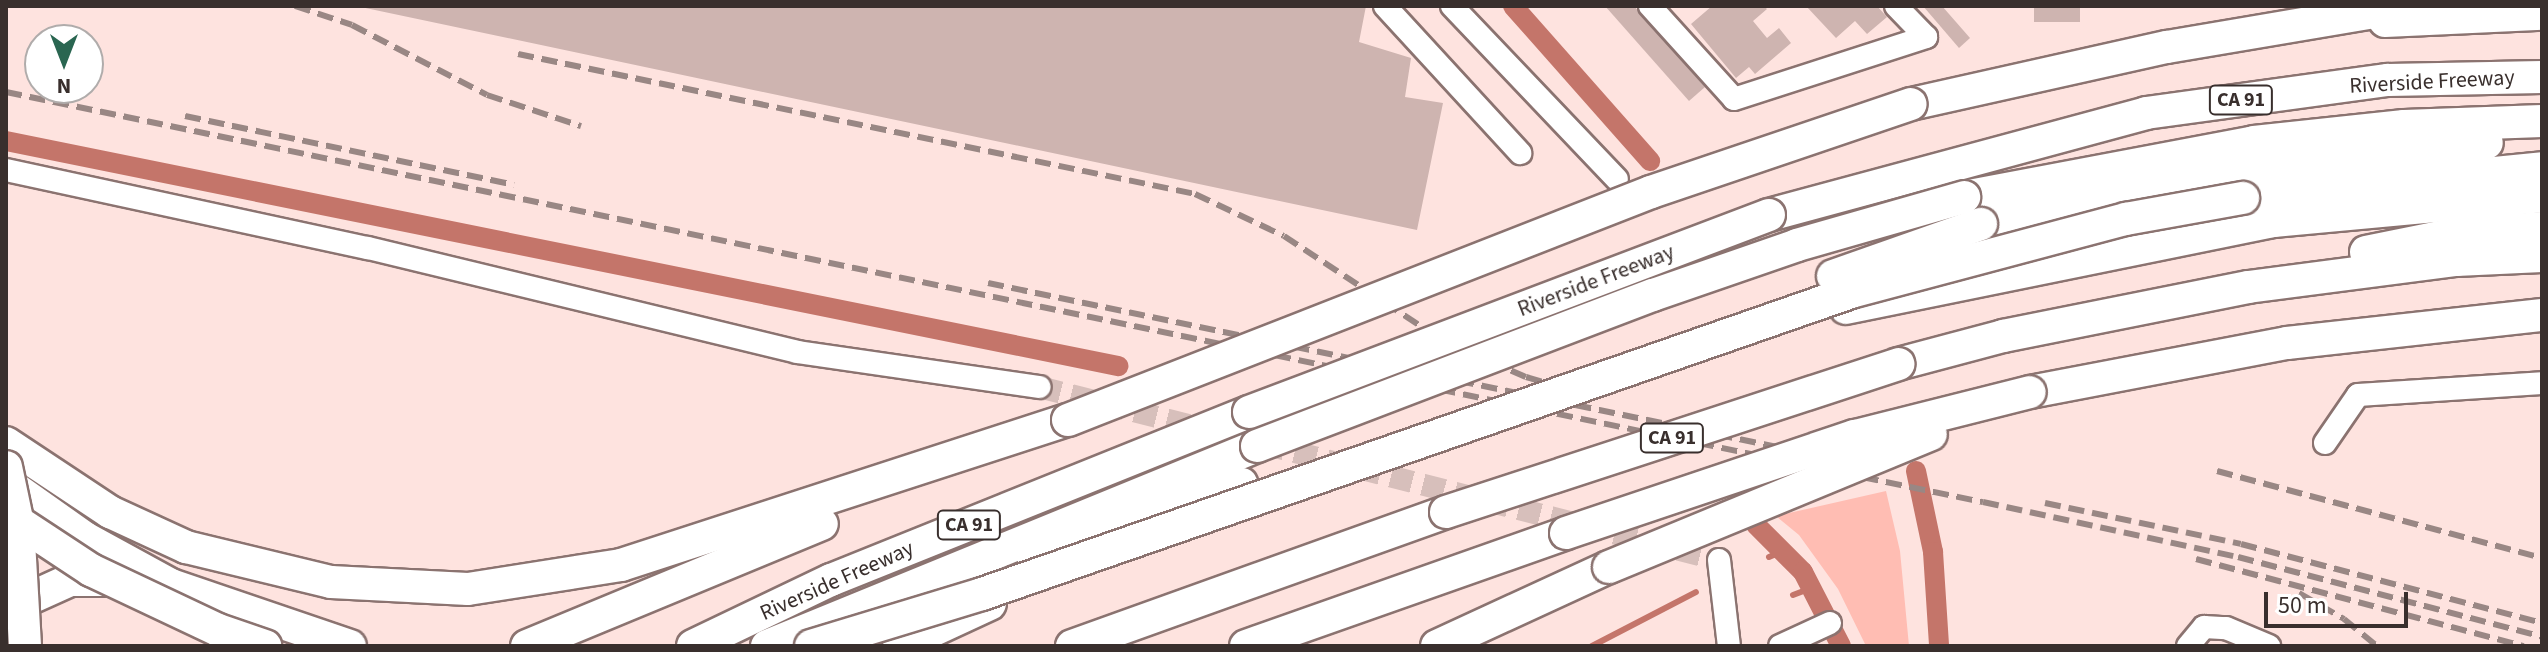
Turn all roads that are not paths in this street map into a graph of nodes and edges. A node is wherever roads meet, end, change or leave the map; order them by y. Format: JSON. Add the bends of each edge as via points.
{"nodes":[{"id":1,"x":1385,"y":6,"type":"edge"},
{"id":2,"x":1452,"y":6,"type":"edge"},
{"id":3,"x":1650,"y":6,"type":"edge"},
{"id":4,"x":1896,"y":6,"type":"edge"},
{"id":5,"x":2409,"y":6,"type":"edge"},
{"id":6,"x":2542,"y":14,"type":"edge"},
{"id":7,"x":2255,"y":31,"type":"junction"},
{"id":8,"x":2542,"y":77,"type":"edge"},
{"id":9,"x":2542,"y":121,"type":"edge"},
{"id":10,"x":2542,"y":139,"type":"edge"},
{"id":11,"x":1520,"y":153,"type":"dead end"},
{"id":12,"x":2542,"y":168,"type":"edge"},
{"id":13,"x":6,"y":170,"type":"edge"},
{"id":14,"x":1617,"y":179,"type":"dead end"},
{"id":15,"x":2542,"y":187,"type":"edge"},
{"id":16,"x":2542,"y":196,"type":"edge"},
{"id":17,"x":2246,"y":207,"type":"junction"},
{"id":18,"x":2542,"y":228,"type":"edge"},
{"id":19,"x":2542,"y":256,"type":"edge"},
{"id":20,"x":2248,"y":287,"type":"junction"},
{"id":21,"x":2542,"y":315,"type":"edge"},
{"id":22,"x":2542,"y":383,"type":"edge"},
{"id":23,"x":2518,"y":385,"type":"junction"},
{"id":24,"x":1039,"y":387,"type":"tunnel mouth"},
{"id":25,"x":2030,"y":392,"type":"junction"},
{"id":26,"x":2542,"y":403,"type":"edge"},
{"id":27,"x":1068,"y":420,"type":"junction"},
{"id":28,"x":6,"y":443,"type":"edge"},
{"id":29,"x":2325,"y":443,"type":"dead end"},
{"id":30,"x":6,"y":467,"type":"edge"},
{"id":31,"x":6,"y":482,"type":"edge"},
{"id":32,"x":1247,"y":497,"type":"junction"},
{"id":33,"x":6,"y":514,"type":"edge"},
{"id":34,"x":1719,"y":560,"type":"dead end"},
{"id":35,"x":6,"y":609,"type":"edge"},
{"id":36,"x":1830,"y":623,"type":"dead end"},
{"id":37,"x":1303,"y":626,"type":"junction"},
{"id":38,"x":541,"y":641,"type":"edge"},
{"id":39,"x":25,"y":646,"type":"edge"},
{"id":40,"x":209,"y":646,"type":"edge"},
{"id":41,"x":265,"y":646,"type":"edge"},
{"id":42,"x":350,"y":646,"type":"edge"},
{"id":43,"x":693,"y":646,"type":"edge"},
{"id":44,"x":767,"y":646,"type":"edge"},
{"id":45,"x":811,"y":646,"type":"edge"},
{"id":46,"x":825,"y":646,"type":"edge"},
{"id":47,"x":897,"y":646,"type":"edge"},
{"id":48,"x":1072,"y":646,"type":"edge"},
{"id":49,"x":1246,"y":646,"type":"edge"},
{"id":50,"x":1252,"y":646,"type":"edge"},
{"id":51,"x":1437,"y":646,"type":"edge"},
{"id":52,"x":1729,"y":646,"type":"edge"},
{"id":53,"x":1780,"y":646,"type":"edge"},
{"id":54,"x":2188,"y":646,"type":"edge"},
{"id":55,"x":2269,"y":646,"type":"edge"}],
"edges":[{"from":1,"to":11,"type":"lane"},
{"from":2,"to":14,"type":"lane"},
{"from":3,"to":4,"type":"lane","via":[[1734,99],[1926,37]]},
{"from":5,"to":7,"type":"highway"},
{"from":6,"to":7,"type":"highway"},
{"from":7,"to":27,"type":"highway","bridge":true,"via":[[1911,104],[1651,192]]},
{"from":8,"to":43,"type":"highway","name":"Riverside Freeway","number":"CA 91","bridge":true,"via":[[2388,80],[2146,113],[1769,215],[1249,412],[831,580]]},
{"from":9,"to":44,"type":"highway","bridge":true,"via":[[2404,126],[2254,142],[1964,197],[1710,275],[1257,446]]},
{"from":10,"to":32,"type":"highway","bridge":true,"via":[[2333,158],[2172,181],[1981,224]]},
{"from":12,"to":17,"type":"highway","via":[[2366,182]]},
{"from":13,"to":24,"type":"lane","via":[[368,248],[797,352]]},
{"from":15,"to":17,"type":"highway"},
{"from":16,"to":32,"type":"highway","via":[[2214,231],[1812,318]]},
{"from":17,"to":45,"type":"highway","bridge":true,"via":[[2126,219],[1851,292],[982,594]]},
{"from":17,"to":47,"type":"highway","via":[[1925,286],[1717,354]]},
{"from":18,"to":20,"type":"highway","via":[[2455,234],[2331,259]]},
{"from":19,"to":20,"type":"highway","number":"CA 91","via":[[2456,260]]},
{"from":20,"to":48,"type":"highway","number":"CA 91","bridge":true,"via":[[2003,336],[1898,364],[1446,512]]},
{"from":21,"to":25,"type":"highway","via":[[2287,343]]},
{"from":22,"to":23,"type":"lane"},
{"from":23,"to":26,"type":"lane"},
{"from":23,"to":29,"type":"lane","via":[[2358,395]]},
{"from":25,"to":37,"type":"highway","bridge":true,"via":[[1855,436]]},
{"from":25,"to":51,"type":"highway","bridge":true,"via":[[1609,567]]},
{"from":27,"to":28,"type":"highway","via":[[621,565],[468,589],[331,582],[186,547],[110,512]]},
{"from":27,"to":38,"type":"highway"},
{"from":30,"to":39,"type":"highway","bridge":true,"via":[[18,524]]},
{"from":31,"to":42,"type":"highway","via":[[85,538],[171,585]]},
{"from":32,"to":46,"type":"highway","via":[[909,606]]},
{"from":32,"to":47,"type":"highway"},
{"from":33,"to":41,"type":"highway","bridge":true,"via":[[91,570],[218,630]]},
{"from":34,"to":52,"type":"lane"},
{"from":35,"to":40,"type":"highway","via":[[70,580],[118,580],[138,584],[177,607]]},
{"from":36,"to":53,"type":"lane"},
{"from":37,"to":49,"type":"highway"},
{"from":37,"to":50,"type":"highway"},
{"from":54,"to":55,"type":"lane","via":[[2204,627],[2226,628]]}]}
